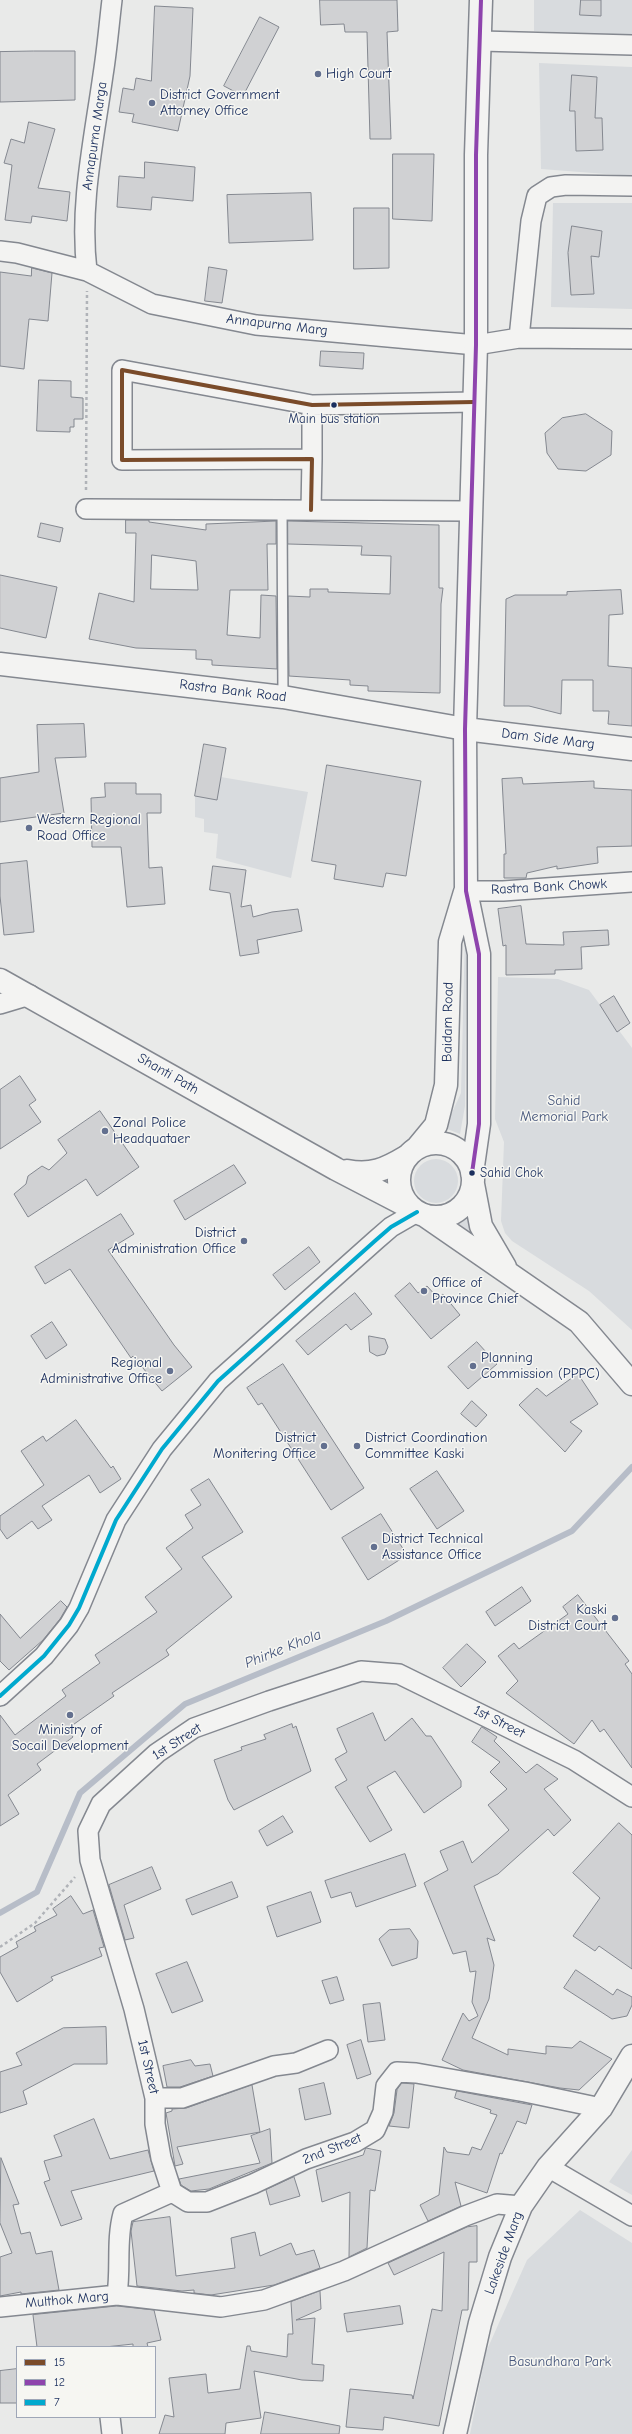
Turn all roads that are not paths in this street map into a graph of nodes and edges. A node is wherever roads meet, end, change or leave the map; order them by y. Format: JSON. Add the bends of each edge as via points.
{"nodes":[{"id":1,"x":112,"y":0,"type":"edge"},
{"id":2,"x":481,"y":0,"type":"edge"},
{"id":3,"x":481,"y":41,"type":"junction"},
{"id":4,"x":632,"y":45,"type":"edge"},
{"id":5,"x":632,"y":186,"type":"edge"},
{"id":6,"x":0,"y":251,"type":"edge"},
{"id":7,"x":87,"y":271,"type":"junction"},
{"id":8,"x":519,"y":338,"type":"junction"},
{"id":9,"x":632,"y":339,"type":"edge"},
{"id":10,"x":476,"y":345,"type":"junction"},
{"id":11,"x":474,"y":402,"type":"junction"},
{"id":12,"x":312,"y":405,"type":"junction"},
{"id":13,"x":312,"y":459,"type":"junction"},
{"id":14,"x":86,"y":508,"type":"road end"},
{"id":15,"x":282,"y":510,"type":"junction"},
{"id":16,"x":311,"y":510,"type":"junction"},
{"id":17,"x":471,"y":511,"type":"junction"},
{"id":18,"x":0,"y":664,"type":"edge"},
{"id":19,"x":283,"y":697,"type":"junction"},
{"id":20,"x":465,"y":729,"type":"junction"},
{"id":21,"x":632,"y":749,"type":"edge"},
{"id":22,"x":632,"y":882,"type":"edge"},
{"id":23,"x":466,"y":891,"type":"junction"},
{"id":24,"x":0,"y":980,"type":"edge"},
{"id":25,"x":30,"y":995,"type":"junction"},
{"id":26,"x":0,"y":1004,"type":"edge"},
{"id":27,"x":412,"y":1153,"type":"junction"},
{"id":28,"x":336,"y":1169,"type":"junction"},
{"id":29,"x":472,"y":1178,"type":"junction"},
{"id":30,"x":418,"y":1212,"type":"junction"},
{"id":31,"x":518,"y":1281,"type":"junction"},
{"id":32,"x":632,"y":1384,"type":"edge"},
{"id":33,"x":0,"y":1696,"type":"edge"},
{"id":34,"x":632,"y":1797,"type":"edge"},
{"id":35,"x":328,"y":2050,"type":"dead end"},
{"id":36,"x":632,"y":2056,"type":"edge"},
{"id":37,"x":155,"y":2098,"type":"junction"},
{"id":38,"x":601,"y":2108,"type":"junction"},
{"id":39,"x":548,"y":2168,"type":"junction"},
{"id":40,"x":172,"y":2192,"type":"junction"},
{"id":41,"x":521,"y":2206,"type":"junction"},
{"id":42,"x":632,"y":2216,"type":"edge"},
{"id":43,"x":118,"y":2295,"type":"junction"},
{"id":44,"x":0,"y":2307,"type":"edge"},
{"id":45,"x":110,"y":2418,"type":"edge"},
{"id":46,"x":112,"y":2434,"type":"edge"},
{"id":47,"x":455,"y":2434,"type":"edge"}],
"edges":[{"from":1,"to":7,"type":"street","name":"Annapurna Marga","via":[[90,156],[84,244]]},
{"from":2,"to":3,"type":"main road","name":"Baidam Road"},
{"from":3,"to":4,"type":"street"},
{"from":3,"to":10,"type":"main road","name":"Baidam Road","via":[[476,155]]},
{"from":5,"to":8,"type":"street","via":[[566,185],[550,187],[537,196],[531,221]]},
{"from":6,"to":7,"type":"street","name":"Annapurna Marg"},
{"from":7,"to":10,"type":"street","name":"Annapurna Marg","via":[[152,304],[256,325]]},
{"from":8,"to":9,"type":"street","name":"Annapurna Marg"},
{"from":8,"to":10,"type":"street","name":"Annapurna Marg"},
{"from":10,"to":11,"type":"main road","name":"Baidam Road"},
{"from":11,"to":12,"type":"street"},
{"from":11,"to":17,"type":"main road","name":"Baidam Road"},
{"from":12,"to":13,"type":"street"},
{"from":12,"to":13,"type":"street","via":[[122,370],[122,460]]},
{"from":13,"to":16,"type":"street"},
{"from":14,"to":15,"type":"street"},
{"from":15,"to":16,"type":"street"},
{"from":15,"to":19,"type":"lane"},
{"from":16,"to":17,"type":"street"},
{"from":17,"to":20,"type":"main road","name":"Baidam Road"},
{"from":18,"to":19,"type":"main road","name":"Rastra Bank Road"},
{"from":19,"to":20,"type":"main road","name":"Rastra Bank Road"},
{"from":20,"to":21,"type":"main road","name":"Dam Side Marg"},
{"from":20,"to":23,"type":"main road","name":"Baidam Road"},
{"from":22,"to":23,"type":"street","name":"Rastra Bank Chowk","via":[[503,891]]},
{"from":23,"to":27,"type":"main road","name":"Baidam Road","via":[[450,942],[444,1097],[436,1125]]},
{"from":23,"to":29,"type":"main road","name":"Baidam Road","via":[[479,954],[479,1124]]},
{"from":24,"to":25,"type":"main road","name":"Shanti Path"},
{"from":25,"to":26,"type":"street"},
{"from":25,"to":28,"type":"main road","name":"Shanti Path"},
{"from":27,"to":28,"type":"main road","name":"Shanti Path","via":[[374,1174]]},
{"from":27,"to":29,"type":"main road","name":"Baidam Road","via":[[436,1143],[446,1144],[463,1155]]},
{"from":27,"to":30,"type":"main road","name":"Baidam Road","via":[[402,1165],[399,1184],[405,1201]]},
{"from":28,"to":30,"type":"main road","name":"Shanti Path"},
{"from":29,"to":30,"type":"main road","name":"Baidam Road","via":[[468,1199],[456,1211],[441,1217]]},
{"from":29,"to":31,"type":"main road","name":"Baidam Road","via":[[481,1226],[500,1261]]},
{"from":30,"to":31,"type":"main road","name":"Baidam Road"},
{"from":30,"to":33,"type":"street","via":[[391,1227],[218,1381],[162,1449],[116,1520],[79,1608],[69,1625],[44,1656]]},
{"from":31,"to":32,"type":"main road","name":"Baidam Road","via":[[579,1322]]},
{"from":34,"to":37,"type":"street","name":"1st Street","via":[[574,1760],[399,1674],[361,1671],[220,1717],[194,1728],[157,1753],[101,1804],[88,1831],[90,1860],[134,2009]]},
{"from":35,"to":37,"type":"street","via":[[296,2063],[274,2066],[182,2098]]},
{"from":36,"to":38,"type":"main road","name":"Lakeside Marg"},
{"from":37,"to":40,"type":"street","name":"1st Street","via":[[155,2124],[161,2158]]},
{"from":38,"to":39,"type":"main road","name":"Lakeside Marg"},
{"from":38,"to":40,"type":"street","name":"2nd Street","via":[[525,2092],[397,2072],[386,2086],[383,2112],[375,2130],[355,2142],[306,2159],[207,2202],[188,2202]]},
{"from":39,"to":41,"type":"main road","name":"Lakeside Marg"},
{"from":39,"to":42,"type":"street"},
{"from":40,"to":43,"type":"street","name":"Multhok Marg","via":[[123,2214],[119,2230],[121,2272]]},
{"from":41,"to":43,"type":"street","via":[[497,2204],[344,2271],[264,2300],[222,2307]]},
{"from":41,"to":47,"type":"main road","name":"Lakeside Marg","via":[[500,2256],[480,2323]]},
{"from":43,"to":44,"type":"street","name":"Multhok Marg"},
{"from":45,"to":46,"type":"street"}]}
